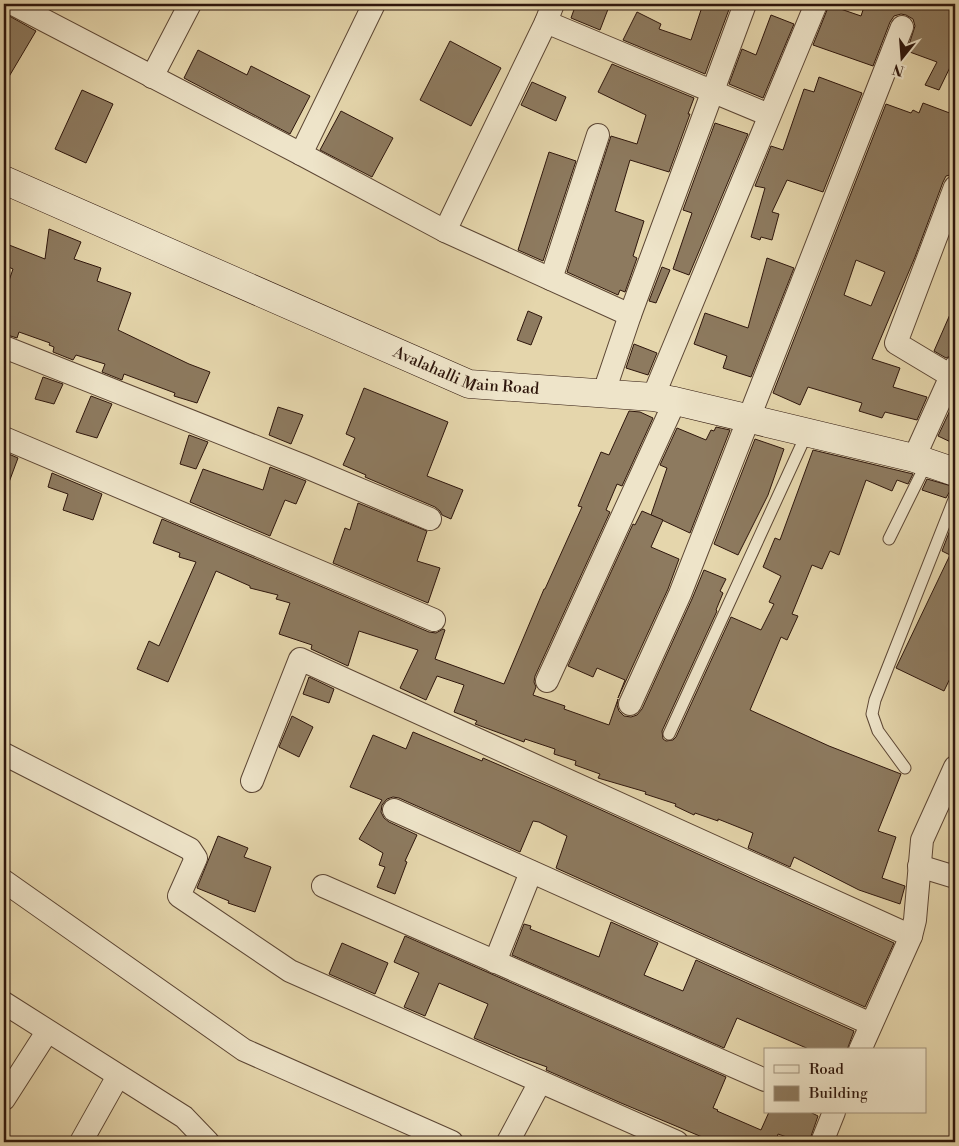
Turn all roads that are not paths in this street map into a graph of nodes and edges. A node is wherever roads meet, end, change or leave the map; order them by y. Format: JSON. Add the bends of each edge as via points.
{"nodes":[{"id":1,"x":13,"y":4,"type":"edge"},
{"id":2,"x":190,"y":4,"type":"edge"},
{"id":3,"x":374,"y":4,"type":"edge"},
{"id":4,"x":745,"y":4,"type":"edge"},
{"id":5,"x":816,"y":4,"type":"edge"},
{"id":6,"x":550,"y":13,"type":"edge"},
{"id":7,"x":902,"y":27,"type":"dead end"},
{"id":8,"x":152,"y":77,"type":"junction"},
{"id":9,"x":712,"y":92,"type":"junction"},
{"id":10,"x":769,"y":115,"type":"junction"},
{"id":11,"x":598,"y":134,"type":"dead end"},
{"id":12,"x":301,"y":154,"type":"junction"},
{"id":13,"x":4,"y":180,"type":"edge"},
{"id":14,"x":955,"y":187,"type":"edge"},
{"id":15,"x":445,"y":231,"type":"junction"},
{"id":16,"x":551,"y":279,"type":"junction"},
{"id":17,"x":630,"y":315,"type":"junction"},
{"id":18,"x":4,"y":347,"type":"edge"},
{"id":19,"x":953,"y":372,"type":"edge"},
{"id":20,"x":603,"y":395,"type":"junction"},
{"id":21,"x":664,"y":399,"type":"junction"},
{"id":22,"x":750,"y":418,"type":"junction"},
{"id":23,"x":807,"y":432,"type":"junction"},
{"id":24,"x":4,"y":438,"type":"edge"},
{"id":25,"x":921,"y":460,"type":"junction"},
{"id":26,"x":955,"y":472,"type":"edge"},
{"id":27,"x":955,"y":498,"type":"edge"},
{"id":28,"x":430,"y":519,"type":"dead end"},
{"id":29,"x":889,"y":539,"type":"dead end"},
{"id":30,"x":434,"y":620,"type":"dead end"},
{"id":31,"x":547,"y":680,"type":"dead end"},
{"id":32,"x":630,"y":704,"type":"dead end"},
{"id":33,"x":669,"y":734,"type":"dead end"},
{"id":34,"x":4,"y":754,"type":"edge"},
{"id":35,"x":955,"y":767,"type":"edge"},
{"id":36,"x":905,"y":768,"type":"dead end"},
{"id":37,"x":252,"y":781,"type":"dead end"},
{"id":38,"x":394,"y":810,"type":"dead end"},
{"id":39,"x":919,"y":866,"type":"junction"},
{"id":40,"x":531,"y":872,"type":"junction"},
{"id":41,"x":955,"y":877,"type":"edge"},
{"id":42,"x":4,"y":881,"type":"edge"},
{"id":43,"x":322,"y":886,"type":"dead end"},
{"id":44,"x":911,"y":936,"type":"junction"},
{"id":45,"x":495,"y":962,"type":"junction"},
{"id":46,"x":4,"y":1003,"type":"edge"},
{"id":47,"x":871,"y":1024,"type":"junction"},
{"id":48,"x":47,"y":1032,"type":"junction"},
{"id":49,"x":861,"y":1048,"type":"edge"},
{"id":50,"x":118,"y":1076,"type":"junction"},
{"id":51,"x":764,"y":1080,"type":"edge"},
{"id":52,"x":540,"y":1082,"type":"junction"},
{"id":53,"x":4,"y":1098,"type":"edge"},
{"id":54,"x":833,"y":1114,"type":"edge"},
{"id":55,"x":200,"y":1139,"type":"edge"},
{"id":56,"x":81,"y":1142,"type":"edge"},
{"id":57,"x":452,"y":1142,"type":"edge"},
{"id":58,"x":508,"y":1142,"type":"edge"},
{"id":59,"x":677,"y":1142,"type":"edge"},
{"id":60,"x":822,"y":1142,"type":"edge"}],
"edges":[{"from":1,"to":8,"type":"street"},
{"from":2,"to":8,"type":"street"},
{"from":3,"to":12,"type":"street"},
{"from":4,"to":9,"type":"street"},
{"from":5,"to":10,"type":"street"},
{"from":6,"to":9,"type":"street"},
{"from":6,"to":15,"type":"street"},
{"from":7,"to":22,"type":"street"},
{"from":8,"to":12,"type":"street"},
{"from":9,"to":10,"type":"street"},
{"from":9,"to":17,"type":"street"},
{"from":10,"to":21,"type":"street"},
{"from":11,"to":16,"type":"street"},
{"from":12,"to":15,"type":"street"},
{"from":13,"to":20,"type":"main road","name":"Avalahalli Main Road","via":[[468,384]]},
{"from":14,"to":19,"type":"street","via":[[896,343]]},
{"from":15,"to":16,"type":"street"},
{"from":16,"to":17,"type":"street"},
{"from":17,"to":20,"type":"street"},
{"from":18,"to":28,"type":"street"},
{"from":19,"to":25,"type":"street"},
{"from":20,"to":21,"type":"main road","name":"Avalahalli Main Road"},
{"from":21,"to":22,"type":"main road","name":"Avalahalli Main Road"},
{"from":21,"to":31,"type":"street"},
{"from":22,"to":23,"type":"main road","name":"Avalahalli Main Road"},
{"from":22,"to":32,"type":"street","via":[[680,594]]},
{"from":23,"to":25,"type":"main road","name":"Avalahalli Main Road"},
{"from":23,"to":33,"type":"lane"},
{"from":24,"to":30,"type":"street"},
{"from":25,"to":26,"type":"main road","name":"Avalahalli Main Road"},
{"from":25,"to":29,"type":"lane"},
{"from":27,"to":36,"type":"lane","via":[[872,714],[878,731]]},
{"from":34,"to":52,"type":"street","via":[[190,849],[196,858],[179,896],[290,971]]},
{"from":35,"to":39,"type":"street","via":[[922,840]]},
{"from":37,"to":44,"type":"street","via":[[300,659]]},
{"from":38,"to":40,"type":"street"},
{"from":39,"to":41,"type":"street"},
{"from":39,"to":44,"type":"street"},
{"from":40,"to":45,"type":"street"},
{"from":40,"to":47,"type":"street"},
{"from":42,"to":57,"type":"street","via":[[244,1050]]},
{"from":43,"to":45,"type":"street"},
{"from":44,"to":47,"type":"street"},
{"from":45,"to":51,"type":"street"},
{"from":46,"to":48,"type":"street"},
{"from":47,"to":49,"type":"street"},
{"from":48,"to":50,"type":"street"},
{"from":48,"to":53,"type":"street"},
{"from":50,"to":55,"type":"street","via":[[184,1118]]},
{"from":50,"to":56,"type":"street"},
{"from":52,"to":58,"type":"street"},
{"from":52,"to":59,"type":"street"},
{"from":54,"to":60,"type":"street"}]}
